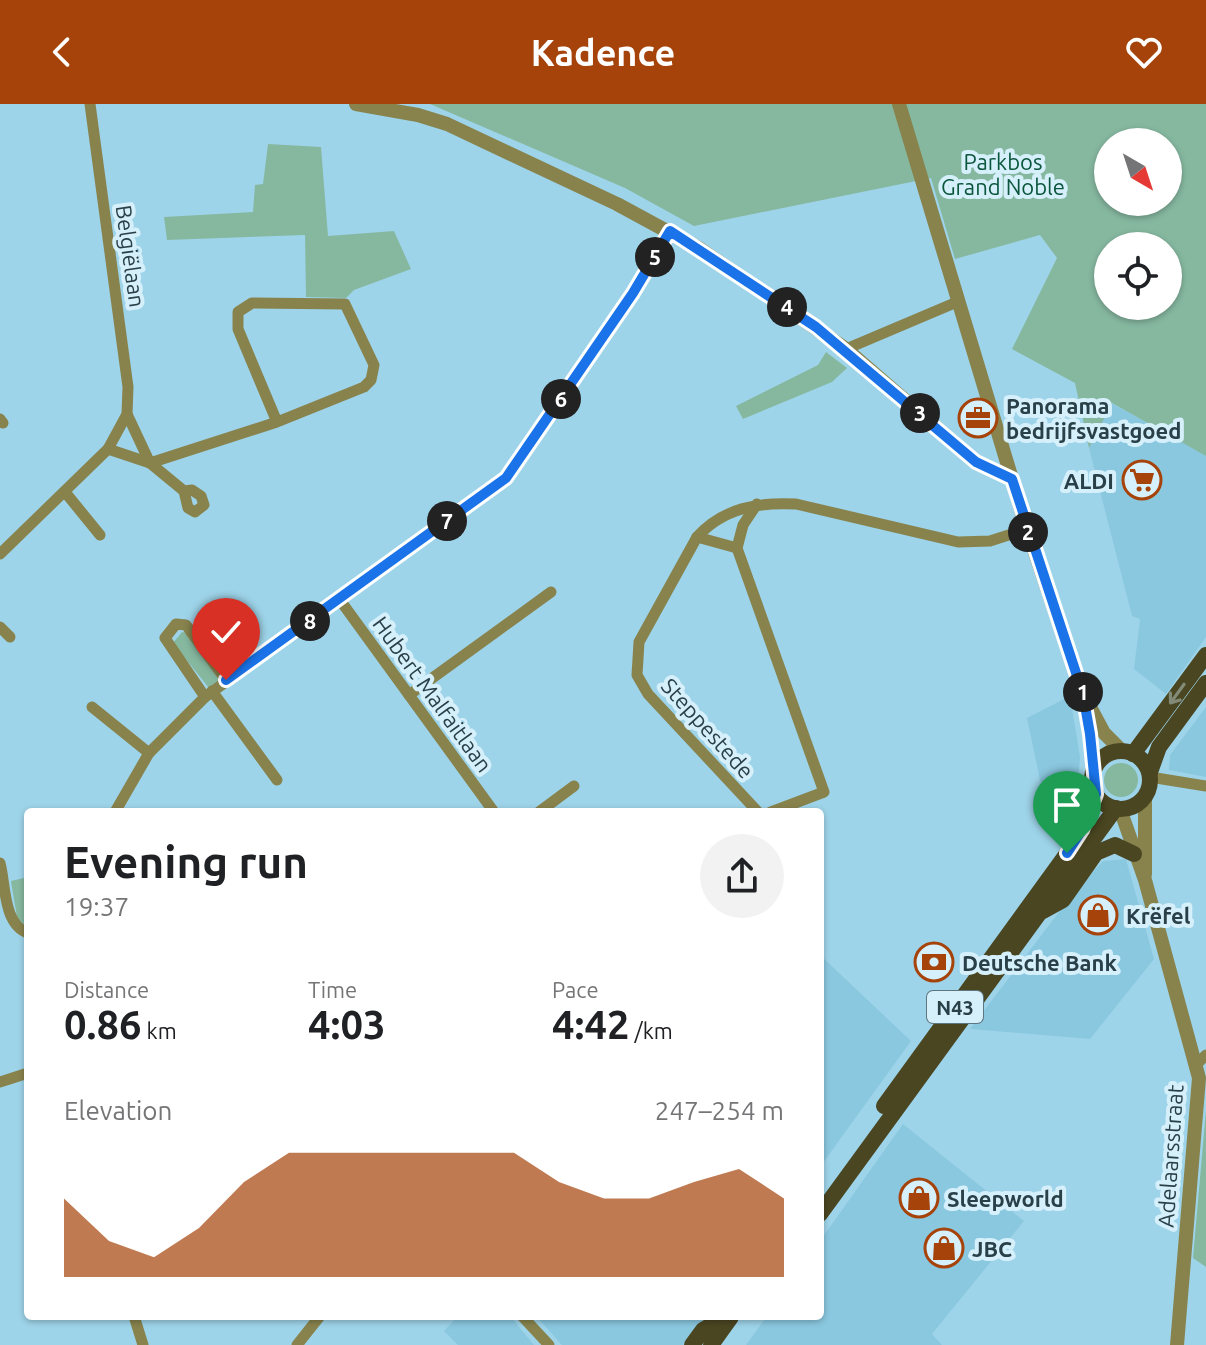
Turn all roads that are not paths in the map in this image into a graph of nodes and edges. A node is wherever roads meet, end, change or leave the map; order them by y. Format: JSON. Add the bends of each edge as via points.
{"nodes":[{"id":1,"x":90,"y":104,"type":"edge"},
{"id":2,"x":356,"y":104,"type":"edge"},
{"id":3,"x":899,"y":104,"type":"edge"},
{"id":4,"x":670,"y":231,"type":"junction"},
{"id":5,"x":957,"y":302,"type":"junction"},
{"id":6,"x":846,"y":349,"type":"junction"},
{"id":7,"x":127,"y":414,"type":"junction"},
{"id":8,"x":277,"y":422,"type":"junction"},
{"id":9,"x":108,"y":449,"type":"junction"},
{"id":10,"x":150,"y":463,"type":"junction"},
{"id":11,"x":1012,"y":479,"type":"junction"},
{"id":12,"x":184,"y":491,"type":"dead end"},
{"id":13,"x":65,"y":492,"type":"junction"},
{"id":14,"x":757,"y":504,"type":"junction"},
{"id":15,"x":1027,"y":529,"type":"junction"},
{"id":16,"x":100,"y":535,"type":"dead end"},
{"id":17,"x":697,"y":537,"type":"junction"},
{"id":18,"x":737,"y":548,"type":"junction"},
{"id":19,"x":0,"y":554,"type":"edge"},
{"id":20,"x":551,"y":592,"type":"dead end"},
{"id":21,"x":340,"y":600,"type":"junction"},
{"id":22,"x":0,"y":627,"type":"edge"},
{"id":23,"x":10,"y":637,"type":"dead end"},
{"id":24,"x":1206,"y":655,"type":"edge"},
{"id":25,"x":226,"y":680,"type":"junction"},
{"id":26,"x":1206,"y":683,"type":"edge"},
{"id":27,"x":208,"y":694,"type":"junction"},
{"id":28,"x":1083,"y":694,"type":"junction"},
{"id":29,"x":409,"y":695,"type":"junction"},
{"id":30,"x":92,"y":707,"type":"dead end"},
{"id":31,"x":149,"y":753,"type":"junction"},
{"id":32,"x":1128,"y":753,"type":"junction"},
{"id":33,"x":1095,"y":768,"type":"junction"},
{"id":34,"x":1150,"y":774,"type":"junction"},
{"id":35,"x":277,"y":780,"type":"dead end"},
{"id":36,"x":574,"y":786,"type":"dead end"},
{"id":37,"x":1206,"y":786,"type":"edge"},
{"id":38,"x":1096,"y":794,"type":"junction"},
{"id":39,"x":1145,"y":798,"type":"junction"},
{"id":40,"x":117,"y":808,"type":"edge"},
{"id":41,"x":491,"y":808,"type":"edge"},
{"id":42,"x":544,"y":808,"type":"edge"},
{"id":43,"x":754,"y":808,"type":"edge"},
{"id":44,"x":782,"y":808,"type":"edge"},
{"id":45,"x":1118,"y":809,"type":"junction"},
{"id":46,"x":1134,"y":854,"type":"junction"},
{"id":47,"x":0,"y":863,"type":"edge"},
{"id":48,"x":1145,"y":880,"type":"junction"},
{"id":49,"x":1038,"y":914,"type":"junction"},
{"id":50,"x":5,"y":920,"type":"edge"},
{"id":51,"x":24,"y":932,"type":"edge"},
{"id":52,"x":1201,"y":1060,"type":"edge"},
{"id":53,"x":24,"y":1074,"type":"edge"},
{"id":54,"x":0,"y":1082,"type":"edge"},
{"id":55,"x":824,"y":1189,"type":"edge"},
{"id":56,"x":824,"y":1208,"type":"edge"},
{"id":57,"x":135,"y":1320,"type":"edge"},
{"id":58,"x":317,"y":1320,"type":"edge"},
{"id":59,"x":526,"y":1320,"type":"edge"},
{"id":60,"x":722,"y":1320,"type":"edge"},
{"id":61,"x":727,"y":1320,"type":"edge"},
{"id":62,"x":743,"y":1320,"type":"edge"},
{"id":63,"x":143,"y":1345,"type":"edge"},
{"id":64,"x":297,"y":1345,"type":"edge"},
{"id":65,"x":549,"y":1345,"type":"edge"},
{"id":66,"x":692,"y":1345,"type":"edge"},
{"id":67,"x":711,"y":1345,"type":"edge"},
{"id":68,"x":725,"y":1345,"type":"edge"},
{"id":69,"x":1177,"y":1345,"type":"edge"}],
"edges":[{"from":1,"to":7,"type":"street","name":"Belgiëlaan","via":[[128,387]]},
{"from":2,"to":4,"type":"street","via":[[447,124]]},
{"from":3,"to":5,"type":"street"},
{"from":4,"to":6,"type":"street"},
{"from":4,"to":21,"type":"street","via":[[506,478]]},
{"from":5,"to":6,"type":"street"},
{"from":5,"to":11,"type":"street"},
{"from":6,"to":11,"type":"street","via":[[976,462]]},
{"from":7,"to":9,"type":"street","name":"Belgiëlaan"},
{"from":7,"to":10,"type":"street","name":"Belgiëlaan"},
{"from":8,"to":8,"type":"street","via":[[238,329],[238,312],[252,303],[345,304],[374,365],[371,380],[363,388]]},
{"from":8,"to":10,"type":"street"},
{"from":9,"to":10,"type":"street","name":"Belgiëlaan"},
{"from":9,"to":13,"type":"street","name":"Belgiëlaan"},
{"from":10,"to":12,"type":"street","name":"Belgiëlaan"},
{"from":11,"to":15,"type":"street"},
{"from":13,"to":16,"type":"street"},
{"from":13,"to":19,"type":"street","name":"Belgiëlaan"},
{"from":14,"to":15,"type":"street","name":"Steppestede","via":[[796,504],[958,542],[990,541]]},
{"from":14,"to":17,"type":"street","name":"Steppestede","via":[[709,523]]},
{"from":14,"to":18,"type":"street","via":[[743,525]]},
{"from":15,"to":28,"type":"street"},
{"from":17,"to":18,"type":"street"},
{"from":17,"to":43,"type":"street","name":"Steppestede","via":[[639,642],[637,675],[648,694]]},
{"from":18,"to":44,"type":"street","via":[[824,792]]},
{"from":20,"to":29,"type":"street"},
{"from":21,"to":25,"type":"street"},
{"from":21,"to":29,"type":"street","name":"Hubert Malfaitlaan"},
{"from":22,"to":23,"type":"street"},
{"from":24,"to":32,"type":"main road","one_way":true},
{"from":25,"to":27,"type":"street"},
{"from":25,"to":27,"type":"street","via":[[186,625],[176,624],[165,638]]},
{"from":26,"to":34,"type":"main road","via":[[1159,747]]},
{"from":27,"to":31,"type":"street"},
{"from":27,"to":35,"type":"street"},
{"from":28,"to":32,"type":"street","via":[[1104,733]]},
{"from":28,"to":33,"type":"street"},
{"from":29,"to":41,"type":"street","name":"Hubert Malfaitlaan"},
{"from":30,"to":31,"type":"street"},
{"from":31,"to":40,"type":"street"},
{"from":32,"to":33,"type":"main road","via":[[1110,753]]},
{"from":32,"to":34,"type":"main road","via":[[1144,761]]},
{"from":33,"to":38,"type":"main road","number":"N43"},
{"from":34,"to":37,"type":"street"},
{"from":34,"to":39,"type":"main road"},
{"from":36,"to":42,"type":"street"},
{"from":38,"to":45,"type":"main road"},
{"from":38,"to":55,"type":"main road","number":"N43","via":[[1074,844]]},
{"from":39,"to":45,"type":"main road","number":"N43"},
{"from":39,"to":48,"type":"street","name":"Adelaarsstraat"},
{"from":45,"to":46,"type":"street","name":"Adelaarsstraat"},
{"from":45,"to":49,"type":"main road","number":"N43"},
{"from":46,"to":48,"type":"street","name":"Adelaarsstraat"},
{"from":46,"to":49,"type":"main road","number":"N43","via":[[1115,845],[1103,849],[1063,900]]},
{"from":47,"to":50,"type":"street"},
{"from":48,"to":52,"type":"street","name":"Adelaarsstraat"},
{"from":49,"to":56,"type":"main road","number":"N43"},
{"from":50,"to":51,"type":"street"},
{"from":52,"to":69,"type":"street","name":"Adelaarsstraat"},
{"from":53,"to":54,"type":"street"},
{"from":57,"to":63,"type":"street"},
{"from":58,"to":64,"type":"street"},
{"from":59,"to":65,"type":"street"},
{"from":60,"to":66,"type":"main road","via":[[703,1330]]},
{"from":61,"to":67,"type":"main road"},
{"from":62,"to":68,"type":"main road"}]}
